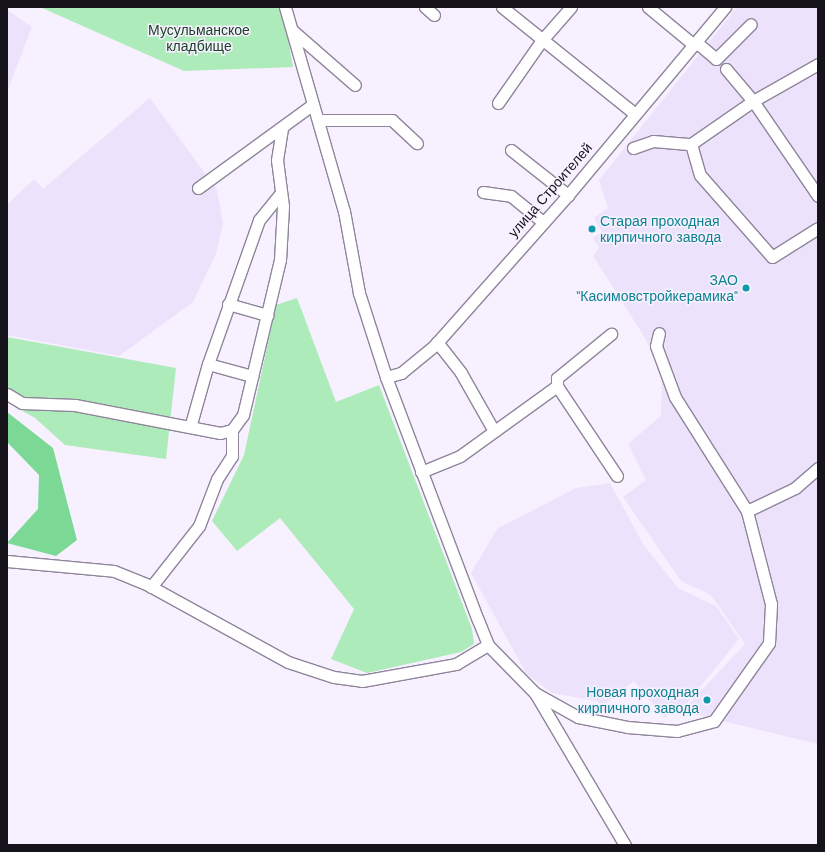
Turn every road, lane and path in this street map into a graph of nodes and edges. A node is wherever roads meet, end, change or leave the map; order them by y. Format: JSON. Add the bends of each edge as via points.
{"nodes":[{"id":1,"x":425,"y":7,"type":"edge"},
{"id":2,"x":502,"y":7,"type":"edge"},
{"id":3,"x":571,"y":7,"type":"edge"},
{"id":4,"x":648,"y":7,"type":"edge"},
{"id":5,"x":725,"y":7,"type":"edge"},
{"id":6,"x":288,"y":8,"type":"edge"},
{"id":7,"x":434,"y":15,"type":"dead end"},
{"id":8,"x":751,"y":24,"type":"dead end"},
{"id":9,"x":293,"y":31,"type":"junction"},
{"id":10,"x":542,"y":40,"type":"junction"},
{"id":11,"x":695,"y":43,"type":"junction"},
{"id":12,"x":818,"y":64,"type":"edge"},
{"id":13,"x":726,"y":69,"type":"dead end"},
{"id":14,"x":355,"y":86,"type":"dead end"},
{"id":15,"x":753,"y":101,"type":"junction"},
{"id":16,"x":498,"y":103,"type":"dead end"},
{"id":17,"x":313,"y":104,"type":"junction"},
{"id":18,"x":634,"y":113,"type":"junction"},
{"id":19,"x":318,"y":120,"type":"junction"},
{"id":20,"x":282,"y":127,"type":"junction"},
{"id":21,"x":417,"y":143,"type":"dead end"},
{"id":22,"x":691,"y":144,"type":"junction"},
{"id":23,"x":633,"y":148,"type":"dead end"},
{"id":24,"x":511,"y":150,"type":"dead end"},
{"id":25,"x":198,"y":188,"type":"dead end"},
{"id":26,"x":484,"y":192,"type":"dead end"},
{"id":27,"x":282,"y":193,"type":"junction"},
{"id":28,"x":568,"y":195,"type":"junction"},
{"id":29,"x":818,"y":196,"type":"edge"},
{"id":30,"x":543,"y":222,"type":"junction"},
{"id":31,"x":818,"y":228,"type":"edge"},
{"id":32,"x":228,"y":304,"type":"junction"},
{"id":33,"x":267,"y":315,"type":"junction"},
{"id":34,"x":659,"y":332,"type":"dead end"},
{"id":35,"x":611,"y":334,"type":"dead end"},
{"id":36,"x":437,"y":342,"type":"junction"},
{"id":37,"x":208,"y":364,"type":"junction"},
{"id":38,"x":252,"y":376,"type":"junction"},
{"id":39,"x":386,"y":377,"type":"junction"},
{"id":40,"x":557,"y":386,"type":"junction"},
{"id":41,"x":7,"y":394,"type":"edge"},
{"id":42,"x":191,"y":424,"type":"junction"},
{"id":43,"x":232,"y":430,"type":"junction"},
{"id":44,"x":494,"y":431,"type":"junction"},
{"id":45,"x":818,"y":468,"type":"edge"},
{"id":46,"x":421,"y":472,"type":"junction"},
{"id":47,"x":617,"y":476,"type":"dead end"},
{"id":48,"x":747,"y":511,"type":"junction"},
{"id":49,"x":7,"y":560,"type":"edge"},
{"id":50,"x":151,"y":587,"type":"junction"},
{"id":51,"x":488,"y":644,"type":"junction"},
{"id":52,"x":535,"y":693,"type":"junction"},
{"id":53,"x":625,"y":845,"type":"edge"}],
"edges":[{"from":1,"to":7,"type":"street"},
{"from":2,"to":10,"type":"street"},
{"from":3,"to":10,"type":"street"},
{"from":4,"to":11,"type":"street"},
{"from":5,"to":11,"type":"street","name":"улица Строителей"},
{"from":6,"to":9,"type":"street"},
{"from":8,"to":11,"type":"street","via":[[716,58]]},
{"from":9,"to":14,"type":"street"},
{"from":9,"to":17,"type":"street"},
{"from":10,"to":16,"type":"street"},
{"from":10,"to":18,"type":"street"},
{"from":11,"to":18,"type":"street","name":"улица Строителей"},
{"from":12,"to":15,"type":"street"},
{"from":13,"to":15,"type":"street"},
{"from":15,"to":22,"type":"street"},
{"from":15,"to":29,"type":"street"},
{"from":17,"to":19,"type":"street"},
{"from":17,"to":20,"type":"street"},
{"from":18,"to":28,"type":"street","name":"улица Строителей"},
{"from":19,"to":21,"type":"street","via":[[392,120]]},
{"from":19,"to":39,"type":"street","via":[[344,211],[359,293]]},
{"from":20,"to":25,"type":"street"},
{"from":20,"to":27,"type":"street","via":[[277,160]]},
{"from":22,"to":23,"type":"street","via":[[653,141]]},
{"from":22,"to":31,"type":"street","via":[[700,174],[772,257]]},
{"from":24,"to":28,"type":"street"},
{"from":26,"to":30,"type":"street","via":[[511,196]]},
{"from":27,"to":32,"type":"street","via":[[258,220]]},
{"from":27,"to":33,"type":"street","via":[[280,260]]},
{"from":28,"to":30,"type":"street","name":"улица Строителей"},
{"from":30,"to":36,"type":"street","name":"улица Строителей"},
{"from":32,"to":33,"type":"street"},
{"from":32,"to":37,"type":"street"},
{"from":33,"to":38,"type":"street"},
{"from":34,"to":48,"type":"street","via":[[656,346],[675,397]]},
{"from":35,"to":40,"type":"street","via":[[557,378]]},
{"from":36,"to":39,"type":"street","name":"улица Строителей","via":[[402,373]]},
{"from":36,"to":44,"type":"street","via":[[461,373]]},
{"from":37,"to":38,"type":"street"},
{"from":37,"to":42,"type":"street"},
{"from":38,"to":43,"type":"street","via":[[243,415]]},
{"from":39,"to":46,"type":"street"},
{"from":40,"to":44,"type":"street"},
{"from":40,"to":47,"type":"street"},
{"from":41,"to":42,"type":"street","via":[[22,403],[75,405],[174,425]]},
{"from":42,"to":43,"type":"street","via":[[220,433]]},
{"from":43,"to":50,"type":"street","via":[[232,456],[217,479],[199,526]]},
{"from":44,"to":46,"type":"street","via":[[460,456]]},
{"from":45,"to":48,"type":"street","via":[[795,488]]},
{"from":46,"to":51,"type":"street"},
{"from":48,"to":52,"type":"street","via":[[771,604],[769,643],[714,721],[677,731],[627,727],[578,717]]},
{"from":49,"to":50,"type":"street","via":[[114,571]]},
{"from":50,"to":51,"type":"street","via":[[288,662],[339,678],[362,681],[456,664]]},
{"from":51,"to":52,"type":"street"},
{"from":52,"to":53,"type":"street"}]}
